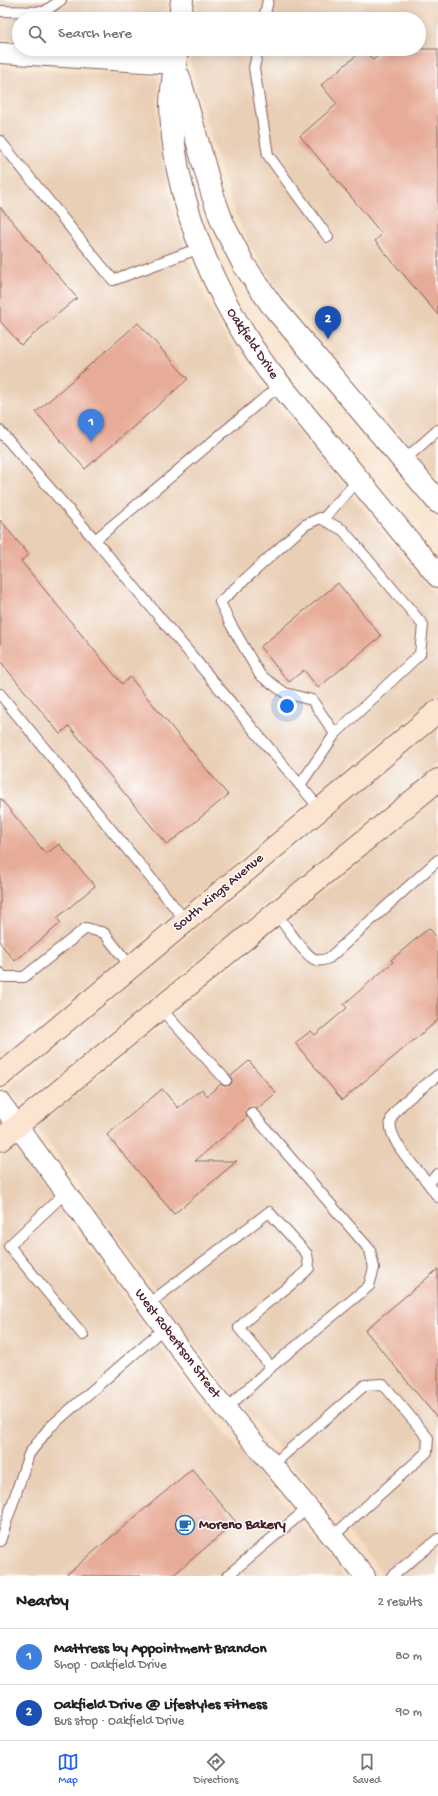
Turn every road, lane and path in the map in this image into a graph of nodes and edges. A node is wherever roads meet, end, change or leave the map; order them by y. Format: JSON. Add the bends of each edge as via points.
{"nodes":[{"id":1,"x":61,"y":0,"type":"edge"},
{"id":2,"x":182,"y":0,"type":"edge"},
{"id":3,"x":268,"y":0,"type":"edge"},
{"id":4,"x":0,"y":11,"type":"edge"},
{"id":5,"x":12,"y":12,"type":"edge"},
{"id":6,"x":48,"y":12,"type":"edge"},
{"id":7,"x":181,"y":12,"type":"edge"},
{"id":8,"x":265,"y":12,"type":"edge"},
{"id":9,"x":12,"y":53,"type":"edge"},
{"id":10,"x":0,"y":54,"type":"edge"},
{"id":11,"x":176,"y":56,"type":"edge"},
{"id":12,"x":257,"y":56,"type":"edge"},
{"id":13,"x":0,"y":141,"type":"edge"},
{"id":14,"x":328,"y":237,"type":"dead end"},
{"id":15,"x":200,"y":248,"type":"junction"},
{"id":16,"x":280,"y":385,"type":"junction"},
{"id":17,"x":438,"y":430,"type":"edge"},
{"id":18,"x":0,"y":431,"type":"edge"},
{"id":19,"x":403,"y":461,"type":"junction"},
{"id":20,"x":358,"y":480,"type":"junction"},
{"id":21,"x":438,"y":502,"type":"edge"},
{"id":22,"x":323,"y":519,"type":"junction"},
{"id":23,"x":95,"y":540,"type":"junction"},
{"id":24,"x":438,"y":576,"type":"edge"},
{"id":25,"x":0,"y":694,"type":"edge"},
{"id":26,"x":438,"y":710,"type":"edge"},
{"id":27,"x":335,"y":734,"type":"junction"},
{"id":28,"x":438,"y":780,"type":"edge"},
{"id":29,"x":300,"y":785,"type":"junction"},
{"id":30,"x":320,"y":809,"type":"junction"},
{"id":31,"x":438,"y":860,"type":"edge"},
{"id":32,"x":276,"y":913,"type":"junction"},
{"id":33,"x":186,"y":921,"type":"junction"},
{"id":34,"x":131,"y":967,"type":"junction"},
{"id":35,"x":0,"y":973,"type":"edge"},
{"id":36,"x":160,"y":1008,"type":"junction"},
{"id":37,"x":438,"y":1075,"type":"edge"},
{"id":38,"x":0,"y":1076,"type":"edge"},
{"id":39,"x":226,"y":1080,"type":"dead end"},
{"id":40,"x":0,"y":1102,"type":"edge"},
{"id":41,"x":252,"y":1113,"type":"dead end"},
{"id":42,"x":17,"y":1125,"type":"junction"},
{"id":43,"x":0,"y":1140,"type":"edge"},
{"id":44,"x":438,"y":1174,"type":"edge"},
{"id":45,"x":428,"y":1183,"type":"junction"},
{"id":46,"x":66,"y":1192,"type":"junction"},
{"id":47,"x":438,"y":1198,"type":"edge"},
{"id":48,"x":147,"y":1305,"type":"junction"},
{"id":49,"x":164,"y":1328,"type":"junction"},
{"id":50,"x":83,"y":1335,"type":"dead end"},
{"id":51,"x":271,"y":1367,"type":"junction"},
{"id":52,"x":226,"y":1409,"type":"junction"},
{"id":53,"x":272,"y":1465,"type":"junction"},
{"id":54,"x":308,"y":1508,"type":"junction"},
{"id":55,"x":332,"y":1537,"type":"junction"},
{"id":56,"x":438,"y":1539,"type":"edge"},
{"id":57,"x":0,"y":1541,"type":"edge"},
{"id":58,"x":358,"y":1574,"type":"edge"},
{"id":59,"x":227,"y":1576,"type":"edge"},
{"id":60,"x":392,"y":1576,"type":"edge"}],
"edges":[{"from":1,"to":6,"type":"lane"},
{"from":2,"to":7,"type":"street"},
{"from":3,"to":8,"type":"lane"},
{"from":4,"to":5,"type":"lane"},
{"from":9,"to":10,"type":"street"},
{"from":11,"to":15,"type":"street","name":"Oakfield Drive","via":[[171,103],[173,137],[188,211]]},
{"from":11,"to":19,"type":"street","via":[[212,193],[244,265],[271,304]]},
{"from":12,"to":14,"type":"lane","via":[[254,68],[268,155]]},
{"from":13,"to":15,"type":"lane","via":[[113,280]]},
{"from":15,"to":16,"type":"street","name":"Oakfield Drive","via":[[234,321]]},
{"from":16,"to":20,"type":"street","name":"Oakfield Drive"},
{"from":16,"to":23,"type":"lane"},
{"from":17,"to":19,"type":"lane"},
{"from":18,"to":23,"type":"lane"},
{"from":19,"to":21,"type":"street"},
{"from":20,"to":22,"type":"lane"},
{"from":20,"to":24,"type":"street","name":"Oakfield Drive"},
{"from":22,"to":27,"type":"lane","via":[[343,530],[423,625],[420,654]]},
{"from":22,"to":27,"type":"lane","via":[[305,525],[220,602],[260,675],[286,693],[312,700]]},
{"from":23,"to":29,"type":"lane"},
{"from":25,"to":33,"type":"lane"},
{"from":26,"to":30,"type":"main road","name":"South Kings Avenue"},
{"from":27,"to":29,"type":"lane"},
{"from":28,"to":32,"type":"main road"},
{"from":29,"to":30,"type":"lane"},
{"from":30,"to":33,"type":"main road","name":"South Kings Avenue"},
{"from":31,"to":32,"type":"lane","via":[[329,958],[322,961],[315,960],[307,953]]},
{"from":32,"to":36,"type":"main road"},
{"from":33,"to":34,"type":"main road","name":"South Kings Avenue"},
{"from":34,"to":35,"type":"lane","via":[[104,933],[86,928],[24,977],[3,977]]},
{"from":34,"to":38,"type":"main road","name":"South Kings Avenue"},
{"from":36,"to":39,"type":"lane"},
{"from":36,"to":42,"type":"main road"},
{"from":37,"to":45,"type":"lane","via":[[402,1105],[392,1118],[390,1128],[396,1143]]},
{"from":40,"to":42,"type":"street","name":"West Robertson Street"},
{"from":41,"to":51,"type":"lane","via":[[370,1250],[374,1268],[369,1286]]},
{"from":42,"to":43,"type":"main road"},
{"from":42,"to":46,"type":"street","name":"West Robertson Street"},
{"from":44,"to":45,"type":"lane"},
{"from":45,"to":47,"type":"lane"},
{"from":46,"to":48,"type":"street","name":"West Robertson Street"},
{"from":46,"to":50,"type":"lane","via":[[9,1246]]},
{"from":48,"to":49,"type":"street","name":"West Robertson Street"},
{"from":48,"to":51,"type":"lane","via":[[270,1212],[307,1254],[309,1268],[297,1281],[249,1316],[240,1328]]},
{"from":49,"to":52,"type":"street","name":"West Robertson Street"},
{"from":49,"to":57,"type":"lane","via":[[49,1428],[30,1454]]},
{"from":51,"to":52,"type":"lane"},
{"from":52,"to":53,"type":"street","name":"West Robertson Street"},
{"from":53,"to":54,"type":"street","name":"West Robertson Street"},
{"from":53,"to":55,"type":"lane","via":[[365,1385],[383,1384],[428,1438],[428,1452]]},
{"from":54,"to":55,"type":"street","name":"West Robertson Street"},
{"from":54,"to":59,"type":"lane"},
{"from":55,"to":58,"type":"street","name":"West Robertson Street"},
{"from":56,"to":60,"type":"lane"}]}
